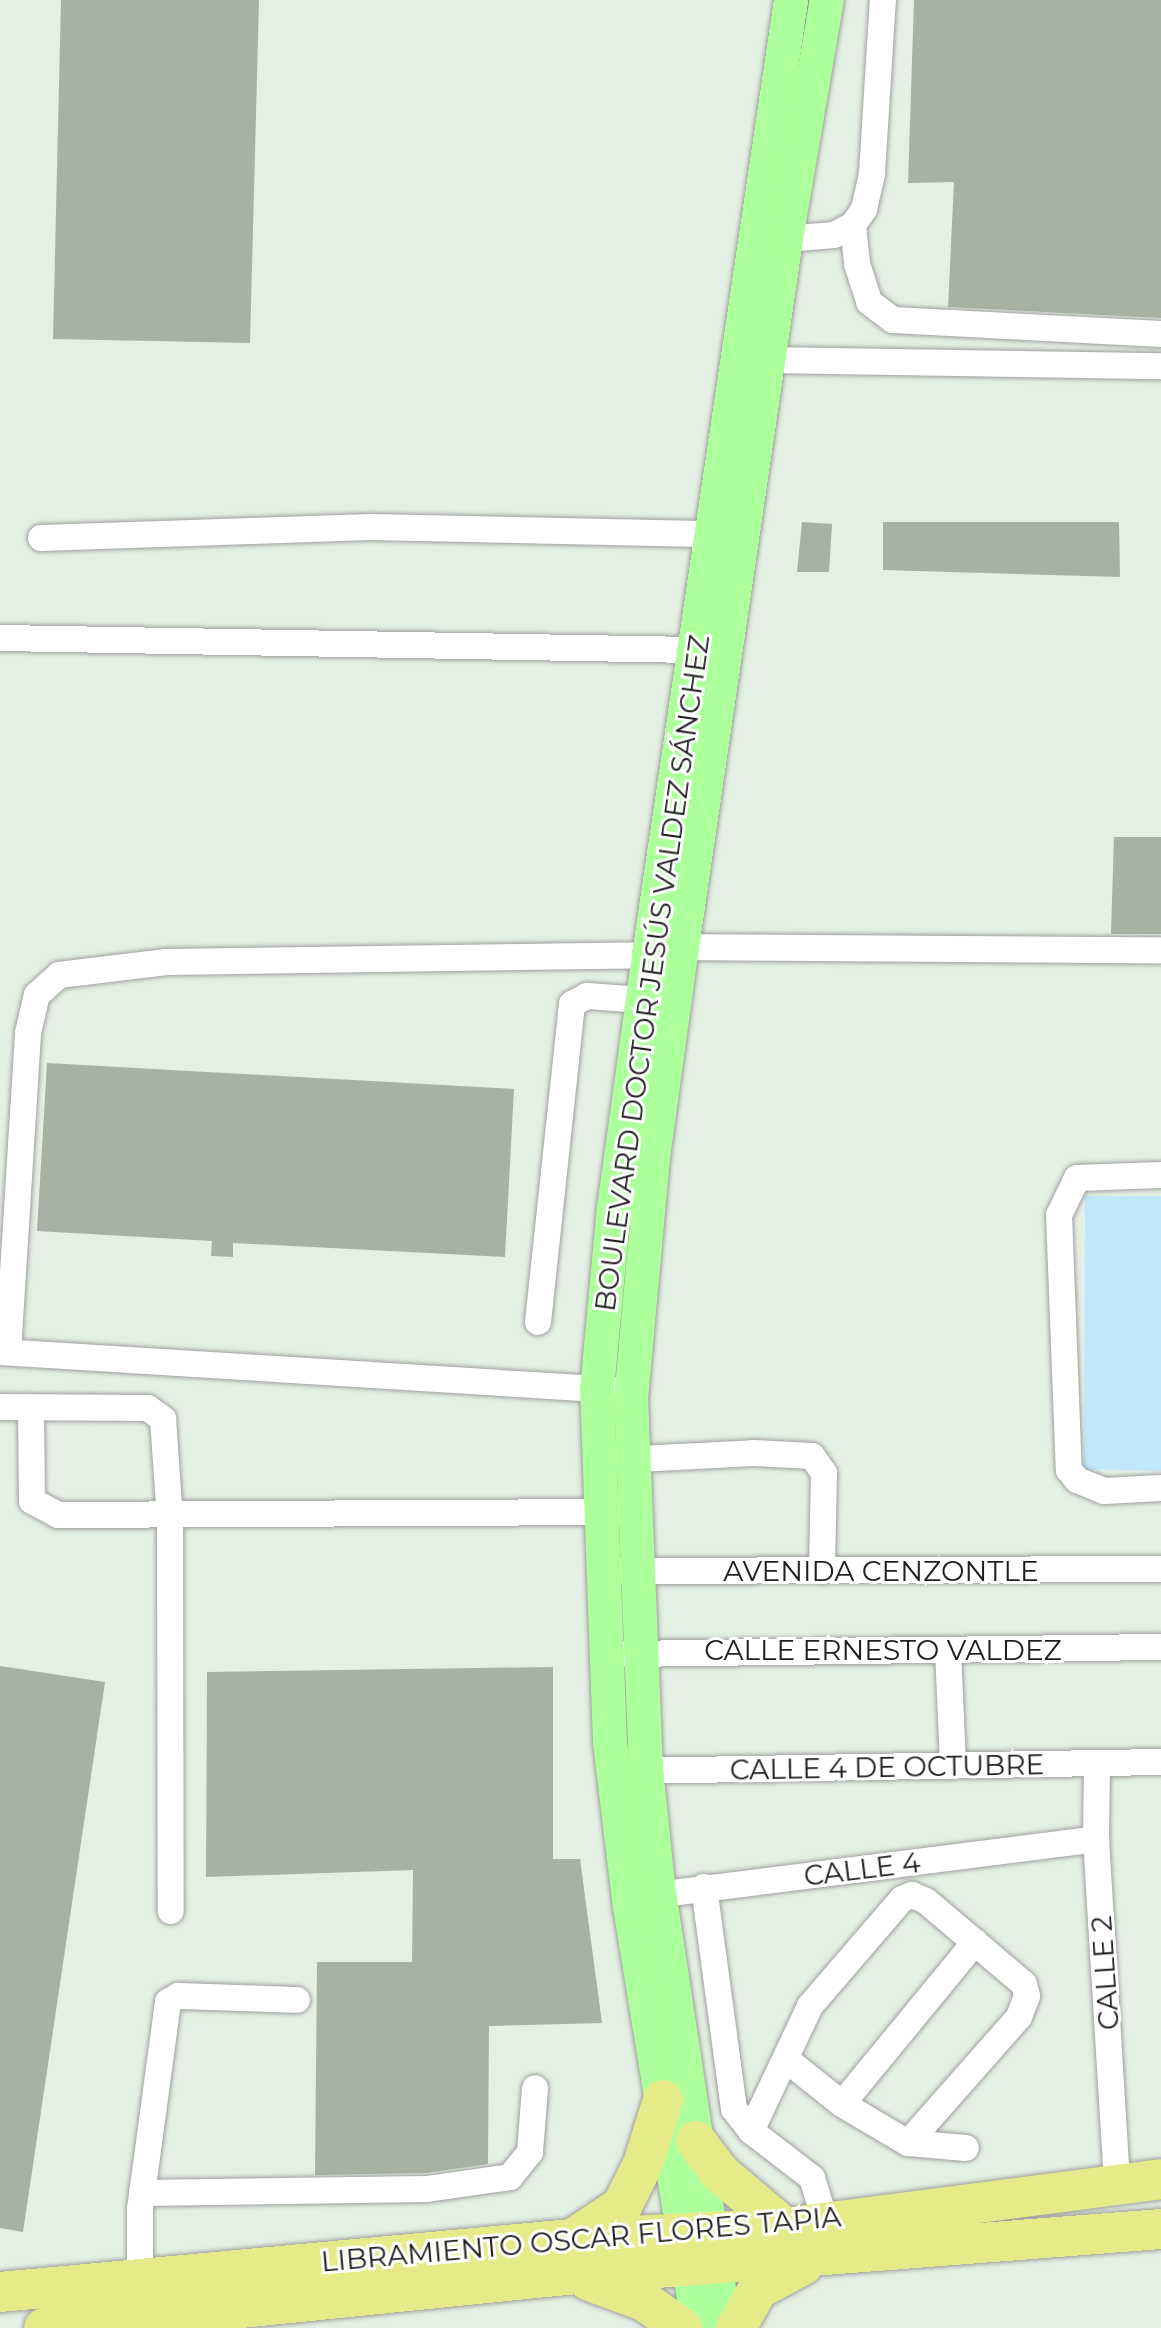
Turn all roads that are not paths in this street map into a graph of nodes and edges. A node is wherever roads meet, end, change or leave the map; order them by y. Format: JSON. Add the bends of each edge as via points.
{"nodes":[{"id":1,"x":791,"y":0,"type":"edge"},
{"id":2,"x":827,"y":0,"type":"edge"},
{"id":3,"x":883,"y":0,"type":"edge"},
{"id":4,"x":853,"y":225,"type":"junction"},
{"id":5,"x":786,"y":239,"type":"junction"},
{"id":6,"x":1161,"y":334,"type":"edge"},
{"id":7,"x":767,"y":360,"type":"junction"},
{"id":8,"x":1161,"y":366,"type":"edge"},
{"id":9,"x":715,"y":534,"type":"junction"},
{"id":10,"x":41,"y":538,"type":"dead end"},
{"id":11,"x":0,"y":638,"type":"edge"},
{"id":12,"x":697,"y":650,"type":"junction"},
{"id":13,"x":682,"y":947,"type":"junction"},
{"id":14,"x":1161,"y":950,"type":"edge"},
{"id":15,"x":649,"y":955,"type":"junction"},
{"id":16,"x":643,"y":1000,"type":"junction"},
{"id":17,"x":1161,"y":1175,"type":"edge"},
{"id":18,"x":538,"y":1322,"type":"dead end"},
{"id":19,"x":4,"y":1352,"type":"edge"},
{"id":20,"x":597,"y":1390,"type":"junction"},
{"id":21,"x":632,"y":1391,"type":"junction"},
{"id":22,"x":0,"y":1407,"type":"edge"},
{"id":23,"x":31,"y":1407,"type":"junction"},
{"id":24,"x":632,"y":1460,"type":"junction"},
{"id":25,"x":598,"y":1461,"type":"junction"},
{"id":26,"x":1161,"y":1488,"type":"edge"},
{"id":27,"x":632,"y":1512,"type":"junction"},
{"id":28,"x":599,"y":1513,"type":"junction"},
{"id":29,"x":170,"y":1518,"type":"junction"},
{"id":30,"x":1161,"y":1569,"type":"edge"},
{"id":31,"x":636,"y":1571,"type":"junction"},
{"id":32,"x":822,"y":1571,"type":"junction"},
{"id":33,"x":601,"y":1572,"type":"junction"},
{"id":34,"x":1161,"y":1647,"type":"edge"},
{"id":35,"x":948,"y":1650,"type":"junction"},
{"id":36,"x":639,"y":1654,"type":"junction"},
{"id":37,"x":605,"y":1655,"type":"junction"},
{"id":38,"x":1161,"y":1762,"type":"edge"},
{"id":39,"x":1097,"y":1765,"type":"junction"},
{"id":40,"x":953,"y":1766,"type":"junction"},
{"id":41,"x":630,"y":1771,"type":"junction"},
{"id":42,"x":1096,"y":1839,"type":"junction"},
{"id":43,"x":704,"y":1887,"type":"junction"},
{"id":44,"x":644,"y":1896,"type":"junction"},
{"id":45,"x":171,"y":1911,"type":"dead end"},
{"id":46,"x":975,"y":1942,"type":"junction"},
{"id":47,"x":297,"y":2000,"type":"dead end"},
{"id":48,"x":787,"y":2060,"type":"junction"},
{"id":49,"x":535,"y":2088,"type":"dead end"},
{"id":50,"x":663,"y":2100,"type":"junction"},
{"id":51,"x":842,"y":2104,"type":"junction"},
{"id":52,"x":751,"y":2131,"type":"junction"},
{"id":53,"x":696,"y":2141,"type":"junction"},
{"id":54,"x":908,"y":2143,"type":"junction"},
{"id":55,"x":966,"y":2148,"type":"dead end"},
{"id":56,"x":1161,"y":2179,"type":"edge"},
{"id":57,"x":1117,"y":2182,"type":"junction"},
{"id":58,"x":142,"y":2193,"type":"junction"},
{"id":59,"x":785,"y":2228,"type":"junction"},
{"id":60,"x":1161,"y":2229,"type":"edge"},
{"id":61,"x":827,"y":2237,"type":"junction"},
{"id":62,"x":701,"y":2249,"type":"junction"},
{"id":63,"x":568,"y":2257,"type":"junction"},
{"id":64,"x":136,"y":2277,"type":"junction"},
{"id":65,"x":0,"y":2292,"type":"edge"},
{"id":66,"x":146,"y":2317,"type":"junction"},
{"id":67,"x":44,"y":2328,"type":"edge"},
{"id":68,"x":682,"y":2328,"type":"edge"},
{"id":69,"x":699,"y":2328,"type":"edge"},
{"id":70,"x":725,"y":2328,"type":"edge"},
{"id":71,"x":736,"y":2328,"type":"edge"}],
"edges":[{"from":1,"to":9,"type":"main road","name":"BOULEVARD DOCTOR JESÚS VALDEZ SÁNCHEZ"},
{"from":2,"to":5,"type":"main road","name":"BOULEVARD DOCTOR JESÚS VALDEZ SÁNCHEZ"},
{"from":3,"to":4,"type":"street","via":[[870,192]]},
{"from":4,"to":5,"type":"street","via":[[834,235]]},
{"from":4,"to":6,"type":"street","via":[[857,264],[869,302],[893,320]]},
{"from":5,"to":7,"type":"main road","name":"BOULEVARD DOCTOR JESÚS VALDEZ SÁNCHEZ"},
{"from":7,"to":8,"type":"street"},
{"from":7,"to":13,"type":"main road","name":"BOULEVARD DOCTOR JESÚS VALDEZ SÁNCHEZ"},
{"from":9,"to":10,"type":"street","via":[[371,527]]},
{"from":9,"to":12,"type":"main road","name":"BOULEVARD DOCTOR JESÚS VALDEZ SÁNCHEZ"},
{"from":11,"to":12,"type":"street"},
{"from":12,"to":15,"type":"main road","name":"BOULEVARD DOCTOR JESÚS VALDEZ SÁNCHEZ"},
{"from":13,"to":14,"type":"street"},
{"from":13,"to":15,"type":"street"},
{"from":13,"to":21,"type":"main road","name":"BOULEVARD DOCTOR JESÚS VALDEZ SÁNCHEZ","via":[[653,1158]]},
{"from":15,"to":16,"type":"main road","name":"BOULEVARD DOCTOR JESÚS VALDEZ SÁNCHEZ"},
{"from":15,"to":19,"type":"street","via":[[166,962],[53,977],[37,995],[28,1033]]},
{"from":16,"to":18,"type":"street","via":[[587,996],[572,1004]]},
{"from":16,"to":20,"type":"main road","name":"BOULEVARD DOCTOR JESÚS VALDEZ SÁNCHEZ","via":[[614,1208]]},
{"from":17,"to":26,"type":"street","via":[[1077,1178],[1059,1215],[1069,1470],[1083,1484],[1104,1491]]},
{"from":19,"to":20,"type":"street"},
{"from":20,"to":21,"type":"street"},
{"from":20,"to":25,"type":"main road","name":"BOULEVARD DOCTOR JESÚS VALDEZ SÁNCHEZ"},
{"from":21,"to":24,"type":"main road","name":"BOULEVARD DOCTOR JESÚS VALDEZ SÁNCHEZ"},
{"from":22,"to":23,"type":"street"},
{"from":23,"to":29,"type":"street","via":[[157,1412],[168,1457]]},
{"from":23,"to":29,"type":"street","via":[[31,1493],[38,1507],[58,1515]]},
{"from":24,"to":25,"type":"street"},
{"from":24,"to":27,"type":"main road","name":"BOULEVARD DOCTOR JESÚS VALDEZ SÁNCHEZ"},
{"from":24,"to":32,"type":"street","via":[[754,1453],[812,1456],[824,1473]]},
{"from":25,"to":28,"type":"main road","name":"BOULEVARD DOCTOR JESÚS VALDEZ SÁNCHEZ"},
{"from":27,"to":28,"type":"street"},
{"from":27,"to":31,"type":"main road","name":"BOULEVARD DOCTOR JESÚS VALDEZ SÁNCHEZ"},
{"from":28,"to":29,"type":"street"},
{"from":28,"to":33,"type":"main road","name":"BOULEVARD DOCTOR JESÚS VALDEZ SÁNCHEZ"},
{"from":29,"to":45,"type":"street"},
{"from":30,"to":32,"type":"street","name":"AVENIDA CENZONTLE"},
{"from":31,"to":32,"type":"street","name":"AVENIDA CENZONTLE"},
{"from":31,"to":33,"type":"street","name":"AVENIDA CENZONTLE"},
{"from":31,"to":36,"type":"main road","name":"BOULEVARD DOCTOR JESÚS VALDEZ SÁNCHEZ"},
{"from":33,"to":37,"type":"main road","name":"BOULEVARD DOCTOR JESÚS VALDEZ SÁNCHEZ"},
{"from":34,"to":35,"type":"street","name":"CALLE ERNESTO VALDEZ"},
{"from":35,"to":36,"type":"street","name":"CALLE ERNESTO VALDEZ"},
{"from":35,"to":40,"type":"street"},
{"from":36,"to":37,"type":"street","name":"CALLE ERNESTO VALDEZ"},
{"from":36,"to":41,"type":"main road","name":"BOULEVARD DOCTOR JESÚS VALDEZ SÁNCHEZ"},
{"from":37,"to":41,"type":"main road","name":"BOULEVARD DOCTOR JESÚS VALDEZ SÁNCHEZ"},
{"from":38,"to":39,"type":"street","name":"CALLE 4 DE OCTUBRE"},
{"from":39,"to":40,"type":"street","name":"CALLE 4 DE OCTUBRE"},
{"from":39,"to":42,"type":"street","name":"CALLE 2"},
{"from":40,"to":41,"type":"street","name":"CALLE 4 DE OCTUBRE"},
{"from":41,"to":44,"type":"main road","name":"BOULEVARD DOCTOR JESÚS VALDEZ SÁNCHEZ"},
{"from":42,"to":43,"type":"street","name":"CALLE 4"},
{"from":42,"to":57,"type":"street","name":"CALLE 2"},
{"from":43,"to":44,"type":"street","name":"CALLE 4"},
{"from":43,"to":52,"type":"street","via":[[730,2095]]},
{"from":44,"to":50,"type":"main road","name":"BOULEVARD DOCTOR JESÚS VALDEZ SÁNCHEZ"},
{"from":44,"to":53,"type":"main road","name":"BOULEVARD DOCTOR JESÚS VALDEZ SÁNCHEZ"},
{"from":46,"to":48,"type":"street","via":[[915,1895],[902,1899],[810,2006]]},
{"from":46,"to":51,"type":"street"},
{"from":46,"to":54,"type":"street","via":[[1024,1984],[1027,1996],[1019,2017]]},
{"from":47,"to":58,"type":"street","via":[[178,1996],[168,2002]]},
{"from":48,"to":51,"type":"street"},
{"from":48,"to":52,"type":"street"},
{"from":49,"to":58,"type":"street","via":[[530,2152],[510,2177],[427,2189]]},
{"from":50,"to":62,"type":"main road","name":"BOULEVARD DOCTOR JESÚS VALDEZ SÁNCHEZ"},
{"from":50,"to":63,"type":"highway","via":[[643,2164],[622,2206]]},
{"from":51,"to":54,"type":"street"},
{"from":52,"to":61,"type":"street","via":[[806,2170]]},
{"from":53,"to":59,"type":"highway","via":[[719,2172]]},
{"from":53,"to":62,"type":"main road","name":"BOULEVARD DOCTOR JESÚS VALDEZ SÁNCHEZ"},
{"from":54,"to":55,"type":"street"},
{"from":56,"to":57,"type":"highway","name":"LIBRAMIENTO OSCAR FLORES TAPIA"},
{"from":57,"to":61,"type":"highway","name":"LIBRAMIENTO OSCAR FLORES TAPIA"},
{"from":58,"to":64,"type":"street"},
{"from":59,"to":61,"type":"highway","name":"LIBRAMIENTO OSCAR FLORES TAPIA"},
{"from":59,"to":62,"type":"highway","name":"LIBRAMIENTO OSCAR FLORES TAPIA"},
{"from":60,"to":61,"type":"highway","name":"LIBRAMIENTO OSCAR FLORES TAPIA"},
{"from":61,"to":62,"type":"highway","name":"LIBRAMIENTO OSCAR FLORES TAPIA"},
{"from":61,"to":71,"type":"highway","via":[[758,2289]]},
{"from":62,"to":63,"type":"highway","name":"LIBRAMIENTO OSCAR FLORES TAPIA"},
{"from":62,"to":69,"type":"main road","name":"BOULEVARD DOCTOR JESÚS VALDEZ SÁNCHEZ"},
{"from":62,"to":70,"type":"main road","name":"BOULEVARD DOCTOR JESÚS VALDEZ SÁNCHEZ"},
{"from":63,"to":64,"type":"highway","name":"LIBRAMIENTO OSCAR FLORES TAPIA"},
{"from":63,"to":66,"type":"highway","name":"LIBRAMIENTO OSCAR FLORES TAPIA"},
{"from":63,"to":68,"type":"highway"},
{"from":64,"to":65,"type":"highway","name":"LIBRAMIENTO OSCAR FLORES TAPIA"},
{"from":64,"to":66,"type":"street"},
{"from":66,"to":67,"type":"highway","name":"LIBRAMIENTO OSCAR FLORES TAPIA"}]}
